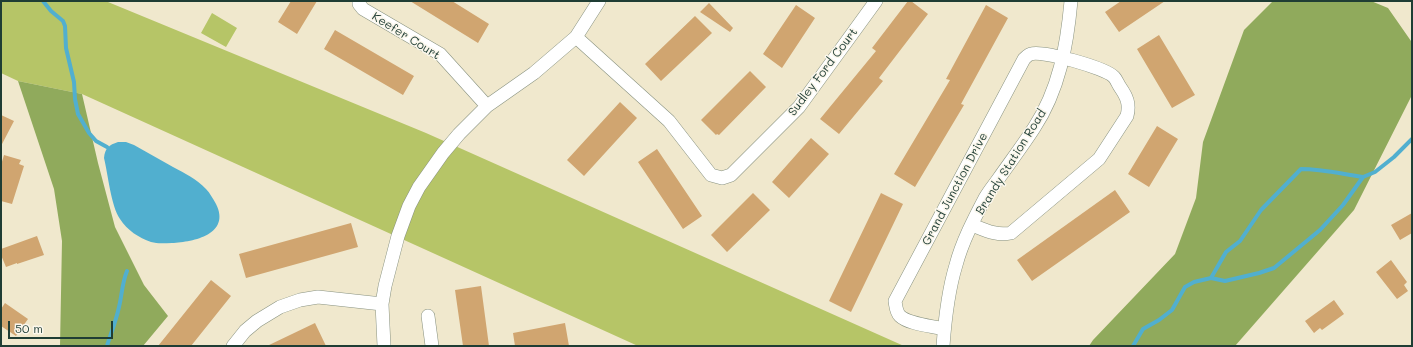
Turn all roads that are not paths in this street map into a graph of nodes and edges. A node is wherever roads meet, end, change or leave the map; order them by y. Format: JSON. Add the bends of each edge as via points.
{"nodes":[{"id":1,"x":359,"y":1,"type":"edge"},
{"id":2,"x":599,"y":1,"type":"edge"},
{"id":3,"x":876,"y":1,"type":"edge"},
{"id":4,"x":1071,"y":1,"type":"edge"},
{"id":5,"x":576,"y":37,"type":"junction"},
{"id":6,"x":1064,"y":58,"type":"junction"},
{"id":7,"x":487,"y":106,"type":"junction"},
{"id":8,"x":972,"y":225,"type":"junction"},
{"id":9,"x":382,"y":304,"type":"junction"},
{"id":10,"x":428,"y":316,"type":"dead end"},
{"id":11,"x":944,"y":329,"type":"junction"},
{"id":12,"x":233,"y":346,"type":"edge"},
{"id":13,"x":384,"y":346,"type":"edge"},
{"id":14,"x":432,"y":346,"type":"edge"},
{"id":15,"x":943,"y":346,"type":"edge"}],
"edges":[{"from":1,"to":7,"type":"street","name":"Keefer Court","via":[[363,9],[440,54]]},
{"from":2,"to":5,"type":"street"},
{"from":3,"to":5,"type":"street","name":"Sudley Ford Court","via":[[799,107],[731,176],[722,178],[712,175],[669,121]]},
{"from":4,"to":6,"type":"street","name":"Brandy Station Road"},
{"from":5,"to":7,"type":"street","via":[[534,73]]},
{"from":6,"to":8,"type":"street","name":"Brandy Station Road","via":[[1054,88],[1035,127],[986,196]]},
{"from":6,"to":8,"type":"street","name":"Grand Junction Drive","via":[[1104,70],[1114,76],[1127,98],[1127,116],[1099,159],[1011,233],[1003,235]]},
{"from":6,"to":11,"type":"street","name":"Grand Junction Drive","via":[[1038,53],[1024,59],[895,301],[900,316],[906,320]]},
{"from":7,"to":9,"type":"street","via":[[442,153],[419,187],[394,245]]},
{"from":8,"to":11,"type":"street","name":"Brandy Station Road","via":[[956,264]]},
{"from":9,"to":12,"type":"street","via":[[318,297],[300,300],[280,307],[257,322],[245,331]]},
{"from":9,"to":13,"type":"street"},
{"from":10,"to":14,"type":"street"},
{"from":11,"to":15,"type":"street","name":"Brandy Station Road"}]}
